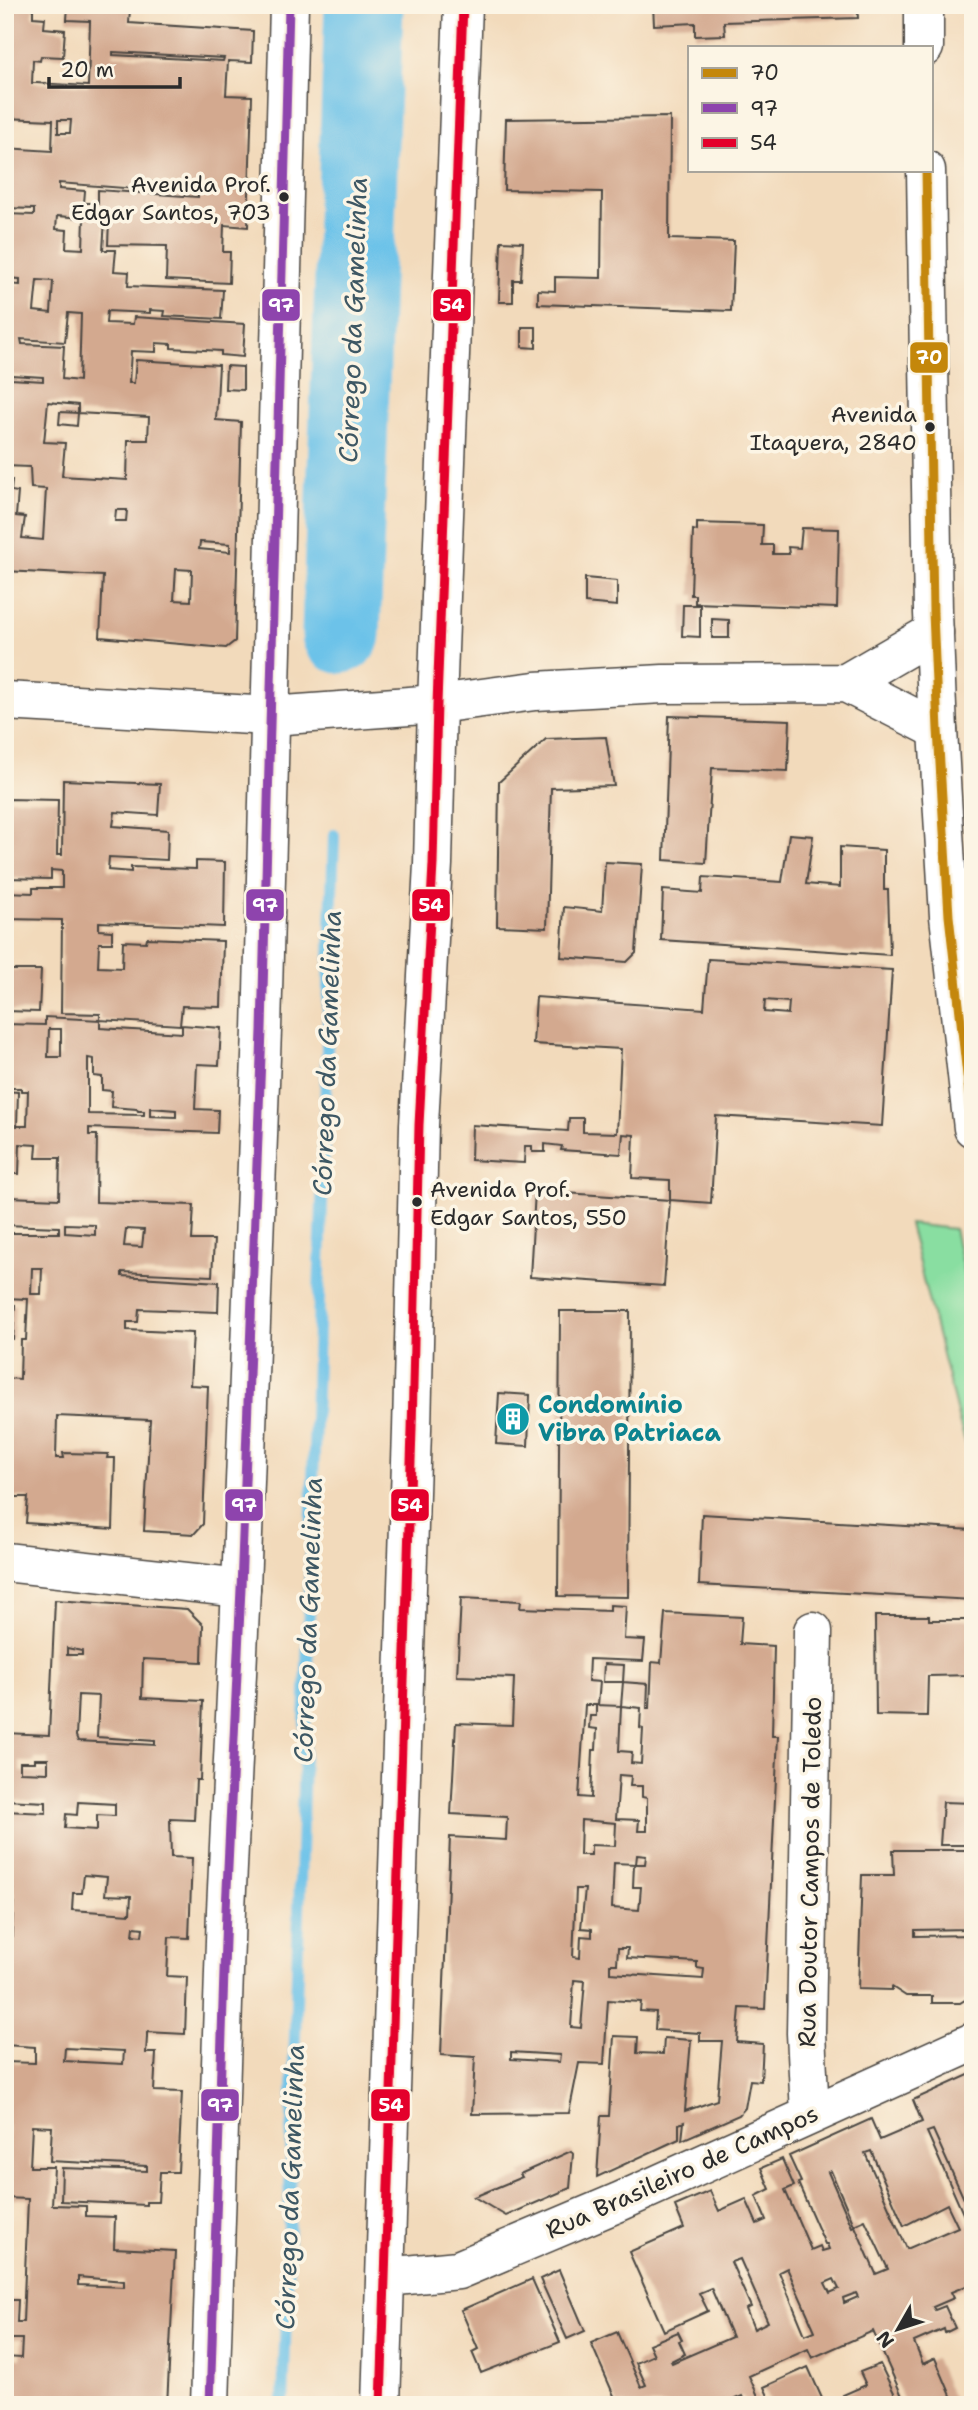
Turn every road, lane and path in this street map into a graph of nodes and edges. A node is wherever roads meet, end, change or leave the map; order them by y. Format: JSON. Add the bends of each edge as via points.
{"nodes":[{"id":1,"x":289,"y":5,"type":"edge"},
{"id":2,"x":463,"y":5,"type":"edge"},
{"id":3,"x":923,"y":5,"type":"edge"},
{"id":4,"x":925,"y":46,"type":"edge"},
{"id":5,"x":926,"y":172,"type":"edge"},
{"id":6,"x":934,"y":632,"type":"junction"},
{"id":7,"x":846,"y":683,"type":"junction"},
{"id":8,"x":5,"y":701,"type":"edge"},
{"id":9,"x":437,"y":704,"type":"junction"},
{"id":10,"x":271,"y":716,"type":"junction"},
{"id":11,"x":938,"y":730,"type":"junction"},
{"id":12,"x":973,"y":1128,"type":"edge"},
{"id":13,"x":5,"y":1562,"type":"edge"},
{"id":14,"x":241,"y":1588,"type":"junction"},
{"id":15,"x":813,"y":1631,"type":"dead end"},
{"id":16,"x":973,"y":2042,"type":"edge"},
{"id":17,"x":810,"y":2114,"type":"junction"},
{"id":18,"x":386,"y":2277,"type":"junction"},
{"id":19,"x":210,"y":2405,"type":"edge"},
{"id":20,"x":381,"y":2405,"type":"edge"}],
"edges":[{"from":1,"to":10,"type":"main road"},
{"from":2,"to":9,"type":"main road"},
{"from":3,"to":4,"type":"main road"},
{"from":5,"to":6,"type":"main road"},
{"from":6,"to":7,"type":"main road"},
{"from":6,"to":11,"type":"main road"},
{"from":7,"to":9,"type":"main road","via":[[663,684],[535,691]]},
{"from":7,"to":11,"type":"main road"},
{"from":8,"to":10,"type":"main road"},
{"from":9,"to":10,"type":"main road"},
{"from":9,"to":18,"type":"main road","via":[[419,1125]]},
{"from":10,"to":14,"type":"main road"},
{"from":11,"to":12,"type":"main road","via":[[949,916]]},
{"from":13,"to":14,"type":"main road"},
{"from":14,"to":19,"type":"main road"},
{"from":15,"to":17,"type":"main road","name":"Rua Doutor Campos de Toledo","via":[[806,2033]]},
{"from":16,"to":17,"type":"main road","name":"Rua Brasileiro de Campos"},
{"from":17,"to":18,"type":"main road","name":"Rua Brasileiro de Campos","via":[[458,2270]]},
{"from":18,"to":20,"type":"main road"}]}
